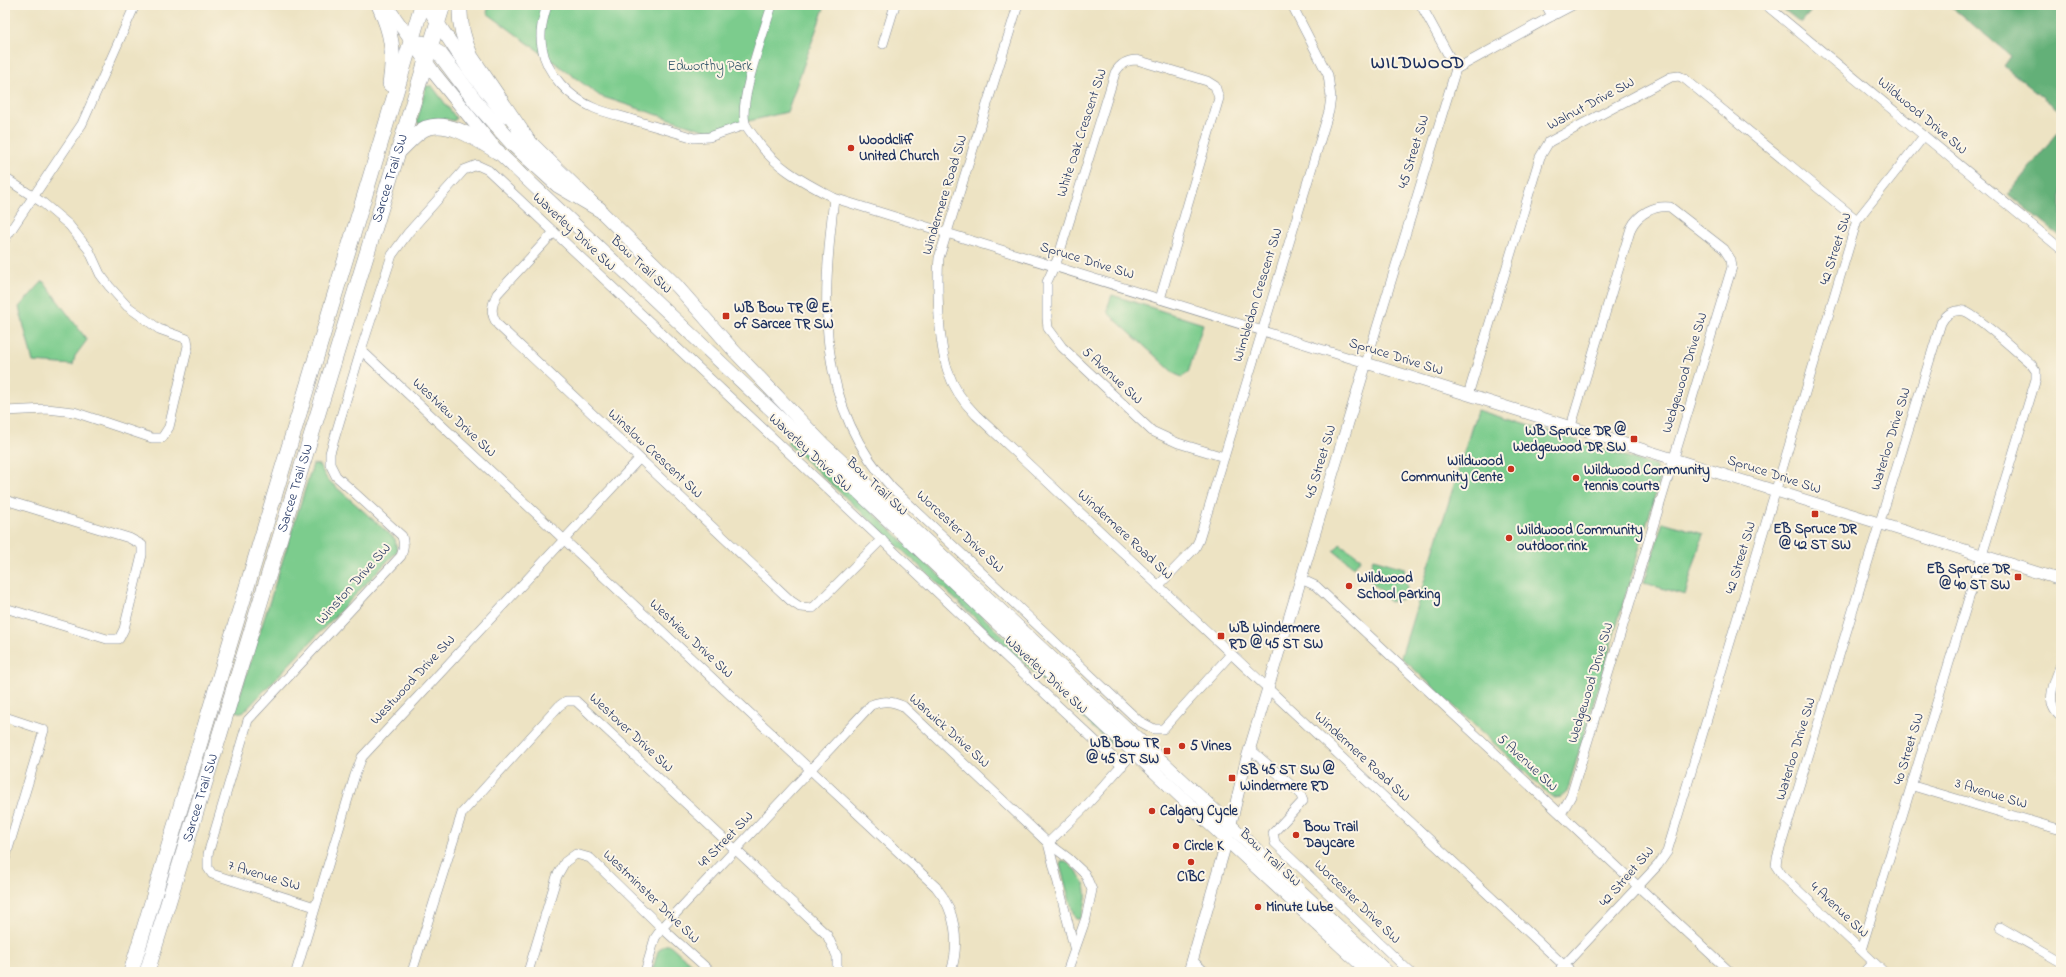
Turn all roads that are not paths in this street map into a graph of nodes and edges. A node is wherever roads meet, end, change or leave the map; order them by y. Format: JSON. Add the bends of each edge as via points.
{"nodes":[{"id":1,"x":135,"y":5,"type":"edge"},
{"id":2,"x":379,"y":5,"type":"edge"},
{"id":3,"x":386,"y":5,"type":"edge"},
{"id":4,"x":408,"y":5,"type":"edge"},
{"id":5,"x":426,"y":5,"type":"edge"},
{"id":6,"x":443,"y":5,"type":"edge"},
{"id":7,"x":460,"y":5,"type":"edge"},
{"id":8,"x":547,"y":5,"type":"edge"},
{"id":9,"x":772,"y":5,"type":"edge"},
{"id":10,"x":895,"y":5,"type":"edge"},
{"id":11,"x":1018,"y":5,"type":"edge"},
{"id":12,"x":1292,"y":5,"type":"edge"},
{"id":13,"x":1421,"y":5,"type":"edge"},
{"id":14,"x":1546,"y":5,"type":"edge"},
{"id":15,"x":1573,"y":5,"type":"edge"},
{"id":16,"x":1766,"y":5,"type":"edge"},
{"id":17,"x":420,"y":12,"type":"edge"},
{"id":18,"x":1552,"y":16,"type":"junction"},
{"id":19,"x":437,"y":24,"type":"junction"},
{"id":20,"x":411,"y":41,"type":"junction"},
{"id":21,"x":883,"y":44,"type":"dead end"},
{"id":22,"x":428,"y":54,"type":"junction"},
{"id":23,"x":1456,"y":69,"type":"junction"},
{"id":24,"x":386,"y":121,"type":"junction"},
{"id":25,"x":745,"y":124,"type":"junction"},
{"id":26,"x":1924,"y":136,"type":"junction"},
{"id":27,"x":526,"y":138,"type":"junction"},
{"id":28,"x":498,"y":152,"type":"junction"},
{"id":29,"x":398,"y":153,"type":"junction"},
{"id":30,"x":476,"y":164,"type":"joint"},
{"id":31,"x":5,"y":178,"type":"edge"},
{"id":32,"x":34,"y":197,"type":"junction"},
{"id":33,"x":834,"y":198,"type":"junction"},
{"id":34,"x":599,"y":209,"type":"junction"},
{"id":35,"x":1858,"y":220,"type":"junction"},
{"id":36,"x":554,"y":232,"type":"junction"},
{"id":37,"x":947,"y":233,"type":"junction"},
{"id":38,"x":5,"y":239,"type":"edge"},
{"id":39,"x":2061,"y":249,"type":"edge"},
{"id":40,"x":1054,"y":266,"type":"junction"},
{"id":41,"x":1160,"y":299,"type":"junction"},
{"id":42,"x":1261,"y":330,"type":"junction"},
{"id":43,"x":361,"y":350,"type":"junction"},
{"id":44,"x":735,"y":352,"type":"junction"},
{"id":45,"x":720,"y":361,"type":"junction"},
{"id":46,"x":1366,"y":363,"type":"junction"},
{"id":47,"x":1468,"y":395,"type":"junction"},
{"id":48,"x":5,"y":411,"type":"edge"},
{"id":49,"x":1571,"y":426,"type":"junction"},
{"id":50,"x":1224,"y":457,"type":"junction"},
{"id":51,"x":639,"y":459,"type":"junction"},
{"id":52,"x":1674,"y":459,"type":"junction"},
{"id":53,"x":1776,"y":492,"type":"junction"},
{"id":54,"x":5,"y":500,"type":"edge"},
{"id":55,"x":1880,"y":524,"type":"junction"},
{"id":56,"x":564,"y":539,"type":"junction"},
{"id":57,"x":882,"y":539,"type":"junction"},
{"id":58,"x":1983,"y":556,"type":"junction"},
{"id":59,"x":1301,"y":579,"type":"junction"},
{"id":60,"x":2061,"y":580,"type":"edge"},
{"id":61,"x":1158,"y":586,"type":"junction"},
{"id":62,"x":5,"y":608,"type":"edge"},
{"id":63,"x":1231,"y":654,"type":"junction"},
{"id":64,"x":2061,"y":664,"type":"edge"},
{"id":65,"x":1268,"y":688,"type":"junction"},
{"id":66,"x":5,"y":717,"type":"edge"},
{"id":67,"x":2061,"y":717,"type":"edge"},
{"id":68,"x":1250,"y":749,"type":"junction"},
{"id":69,"x":1134,"y":752,"type":"junction"},
{"id":70,"x":1122,"y":766,"type":"junction"},
{"id":71,"x":810,"y":770,"type":"junction"},
{"id":72,"x":1913,"y":786,"type":"junction"},
{"id":73,"x":1561,"y":814,"type":"junction"},
{"id":74,"x":1230,"y":824,"type":"junction"},
{"id":75,"x":2061,"y":830,"type":"edge"},
{"id":76,"x":1227,"y":840,"type":"junction"},
{"id":77,"x":1048,"y":843,"type":"junction"},
{"id":78,"x":736,"y":850,"type":"junction"},
{"id":79,"x":5,"y":859,"type":"edge"},
{"id":80,"x":1776,"y":866,"type":"joint"},
{"id":81,"x":209,"y":869,"type":"joint"},
{"id":82,"x":1639,"y":886,"type":"junction"},
{"id":83,"x":314,"y":907,"type":"junction"},
{"id":84,"x":2000,"y":927,"type":"dead end"},
{"id":85,"x":662,"y":928,"type":"junction"},
{"id":86,"x":1074,"y":947,"type":"junction"},
{"id":87,"x":1861,"y":950,"type":"junction"},
{"id":88,"x":1193,"y":960,"type":"junction"},
{"id":89,"x":1873,"y":962,"type":"junction"},
{"id":90,"x":2061,"y":962,"type":"edge"},
{"id":91,"x":1564,"y":970,"type":"edge"},
{"id":92,"x":131,"y":972,"type":"edge"},
{"id":93,"x":147,"y":972,"type":"edge"},
{"id":94,"x":296,"y":972,"type":"edge"},
{"id":95,"x":412,"y":972,"type":"edge"},
{"id":96,"x":528,"y":972,"type":"edge"},
{"id":97,"x":645,"y":972,"type":"edge"},
{"id":98,"x":710,"y":972,"type":"edge"},
{"id":99,"x":838,"y":972,"type":"edge"},
{"id":100,"x":951,"y":972,"type":"edge"},
{"id":101,"x":1067,"y":972,"type":"edge"},
{"id":102,"x":1189,"y":972,"type":"edge"},
{"id":103,"x":1205,"y":972,"type":"edge"},
{"id":104,"x":1369,"y":972,"type":"edge"},
{"id":105,"x":1387,"y":972,"type":"edge"},
{"id":106,"x":1410,"y":972,"type":"edge"},
{"id":107,"x":1730,"y":972,"type":"edge"},
{"id":108,"x":1864,"y":972,"type":"edge"},
{"id":109,"x":1884,"y":972,"type":"edge"}],
"edges":[{"from":1,"to":32,"type":"street","via":[[82,124]]},
{"from":2,"to":24,"type":"highway","via":[[388,26],[393,52]]},
{"from":3,"to":20,"type":"main road"},
{"from":4,"to":17,"type":"highway"},
{"from":5,"to":19,"type":"main road","name":"Bow Trail SW"},
{"from":6,"to":19,"type":"highway","name":"Sarcee Trail SW"},
{"from":7,"to":27,"type":"highway","via":[[465,44],[471,57]]},
{"from":8,"to":25,"type":"street","via":[[541,35],[546,59],[569,93],[593,108],[694,138],[709,138]]},
{"from":9,"to":25,"type":"street","via":[[745,98]]},
{"from":10,"to":21,"type":"street"},
{"from":11,"to":37,"type":"street","name":"Windermere Road SW"},
{"from":12,"to":42,"type":"street","name":"Wimbledon Crescent SW","via":[[1328,75],[1331,97],[1329,111]]},
{"from":13,"to":23,"type":"street"},
{"from":14,"to":18,"type":"street"},
{"from":15,"to":18,"type":"street"},
{"from":16,"to":26,"type":"street","name":"Wildwood Drive SW"},
{"from":17,"to":19,"type":"highway","via":[[425,24]]},
{"from":17,"to":20,"type":"highway","name":"Sarcee Trail SW"},
{"from":18,"to":23,"type":"street"},
{"from":19,"to":22,"type":"highway","name":"Sarcee Trail SW"},
{"from":19,"to":27,"type":"main road","name":"Bow Trail SW","via":[[491,101]]},
{"from":20,"to":22,"type":"highway","via":[[424,44]]},
{"from":20,"to":24,"type":"highway","name":"Sarcee Trail SW"},
{"from":22,"to":28,"type":"main road","name":"Bow Trail SW"},
{"from":22,"to":29,"type":"highway","name":"Sarcee Trail SW"},
{"from":22,"to":34,"type":"highway","via":[[440,54],[479,106],[513,144],[558,185]]},
{"from":23,"to":46,"type":"street","name":"45 Street SW"},
{"from":24,"to":92,"type":"highway","name":"Sarcee Trail SW"},
{"from":25,"to":33,"type":"street","name":"Spruce Drive SW","via":[[761,148],[780,166],[806,184]]},
{"from":26,"to":35,"type":"street","name":"42 Street SW"},
{"from":26,"to":39,"type":"street","name":"Wildwood Drive SW"},
{"from":27,"to":34,"type":"main road","name":"Bow Trail SW"},
{"from":28,"to":29,"type":"highway","via":[[467,134],[441,126],[426,128]]},
{"from":28,"to":45,"type":"main road","name":"Bow Trail SW"},
{"from":29,"to":93,"type":"highway","name":"Sarcee Trail SW"},
{"from":30,"to":36,"type":"street","name":"Waverley Drive SW","via":[[488,170]]},
{"from":30,"to":43,"type":"street","name":"Winston Drive SW","via":[[464,170],[408,233],[392,255]]},
{"from":31,"to":32,"type":"street"},
{"from":32,"to":38,"type":"street"},
{"from":32,"to":48,"type":"street","via":[[61,217],[79,236],[100,274],[127,306],[159,329],[187,339],[188,346],[169,427],[162,438],[152,438],[74,412]]},
{"from":33,"to":37,"type":"street","name":"Spruce Drive SW"},
{"from":33,"to":63,"type":"street","name":"Worcester Drive SW","via":[[826,287],[831,358],[836,388],[849,425],[874,468],[892,488],[1139,720],[1154,729],[1164,728]]},
{"from":34,"to":44,"type":"main road","name":"Bow Trail SW","via":[[677,286]]},
{"from":35,"to":47,"type":"street","name":"Walnut Drive SW","via":[[1685,79],[1679,76],[1671,77],[1549,142],[1544,148]]},
{"from":35,"to":53,"type":"street","name":"42 Street SW"},
{"from":36,"to":51,"type":"street","name":"Winslow Crescent SW","via":[[497,294],[492,317]]},
{"from":36,"to":57,"type":"street","name":"Waverley Drive SW"},
{"from":37,"to":40,"type":"street","name":"Spruce Drive SW"},
{"from":37,"to":61,"type":"street","name":"Windermere Road SW","via":[[939,258],[937,288],[942,355],[948,375],[958,393],[976,415]]},
{"from":40,"to":41,"type":"street","name":"Spruce Drive SW"},
{"from":40,"to":41,"type":"street","name":"White Oak Crescent SW","via":[[1114,73],[1119,66],[1137,60],[1207,81],[1215,86],[1218,105]]},
{"from":40,"to":50,"type":"street","name":"5 Avenue SW","via":[[1047,282],[1047,318],[1048,328],[1062,347],[1152,431],[1178,443]]},
{"from":41,"to":42,"type":"street","name":"Spruce Drive SW"},
{"from":42,"to":46,"type":"street","name":"Spruce Drive SW"},
{"from":42,"to":50,"type":"street","name":"Wimbledon Crescent SW"},
{"from":43,"to":56,"type":"street","name":"Westview Drive SW"},
{"from":43,"to":81,"type":"street","name":"Winston Drive SW","via":[[330,453],[330,464],[336,476],[402,536],[403,550],[248,720],[208,854]]},
{"from":44,"to":45,"type":"main road","via":[[731,361]]},
{"from":44,"to":74,"type":"main road","name":"Bow Trail SW","via":[[845,464]]},
{"from":45,"to":69,"type":"main road","name":"Bow Trail SW"},
{"from":46,"to":47,"type":"street","name":"Spruce Drive SW"},
{"from":46,"to":59,"type":"street","name":"45 Street SW"},
{"from":47,"to":49,"type":"street","name":"Spruce Drive SW"},
{"from":49,"to":52,"type":"street","name":"Spruce Drive SW"},
{"from":49,"to":52,"type":"street","name":"Wedgewood Drive SW","via":[[1631,228],[1637,218],[1650,210],[1660,206],[1670,207],[1724,250],[1731,260],[1732,267]]},
{"from":50,"to":61,"type":"street","name":"Wimbledon Crescent SW","via":[[1195,548]]},
{"from":51,"to":56,"type":"street","name":"Westwood Drive SW"},
{"from":51,"to":57,"type":"street","name":"Winslow Crescent SW","via":[[800,607],[813,608],[819,604]]},
{"from":52,"to":53,"type":"street","name":"Spruce Drive SW"},
{"from":52,"to":73,"type":"street","name":"Wedgewood Drive SW","via":[[1572,796]]},
{"from":53,"to":55,"type":"street","name":"Spruce Drive SW"},
{"from":53,"to":82,"type":"street","name":"42 Street SW","via":[[1669,846],[1661,861]]},
{"from":54,"to":62,"type":"street","via":[[129,538],[142,545],[124,629],[119,639],[107,638]]},
{"from":55,"to":58,"type":"street","name":"Spruce Drive SW"},
{"from":55,"to":58,"type":"street","name":"Waterloo Drive SW","via":[[1941,322],[1953,312],[1966,312],[2031,364],[2036,375]]},
{"from":55,"to":80,"type":"street","name":"Waterloo Drive SW","via":[[1779,849]]},
{"from":56,"to":71,"type":"street","name":"Westview Drive SW"},
{"from":56,"to":83,"type":"street","name":"Westwood Drive SW","via":[[362,757]]},
{"from":57,"to":70,"type":"street","name":"Waverley Drive SW"},
{"from":58,"to":60,"type":"street","name":"Spruce Drive SW"},
{"from":58,"to":72,"type":"street","name":"40 Street SW"},
{"from":59,"to":65,"type":"street","name":"45 Street SW"},
{"from":59,"to":73,"type":"street","name":"5 Avenue SW","via":[[1316,586]]},
{"from":61,"to":63,"type":"street","name":"Windermere Road SW"},
{"from":63,"to":65,"type":"street","name":"Windermere Road SW"},
{"from":64,"to":67,"type":"street","via":[[2051,694],[2054,708]]},
{"from":65,"to":68,"type":"street","name":"45 Street SW"},
{"from":65,"to":91,"type":"street","name":"Windermere Road SW"},
{"from":66,"to":79,"type":"street","via":[[44,730]]},
{"from":68,"to":74,"type":"street","name":"45 Street SW"},
{"from":68,"to":106,"type":"street","name":"Worcester Drive SW","via":[[1300,793],[1303,801],[1273,833],[1275,843]]},
{"from":69,"to":70,"type":"street"},
{"from":69,"to":76,"type":"main road","name":"Bow Trail SW"},
{"from":70,"to":77,"type":"street"},
{"from":71,"to":77,"type":"street","name":"Warwick Drive SW","via":[[871,705],[881,701],[893,701],[903,706]]},
{"from":71,"to":78,"type":"street","name":"49 Street SW"},
{"from":71,"to":100,"type":"street","name":"Westview Drive SW","via":[[941,892],[957,940]]},
{"from":72,"to":75,"type":"street","name":"3 Avenue SW"},
{"from":72,"to":87,"type":"street","name":"40 Street SW"},
{"from":73,"to":82,"type":"street","name":"5 Avenue SW"},
{"from":74,"to":76,"type":"street","name":"45 Street SW"},
{"from":74,"to":105,"type":"main road","name":"Bow Trail SW"},
{"from":76,"to":88,"type":"street","name":"45 Street SW"},
{"from":76,"to":104,"type":"main road","name":"Bow Trail SW"},
{"from":77,"to":86,"type":"street","name":"Warwick Drive SW"},
{"from":77,"to":86,"type":"street","name":"Warwick Drive SW","via":[[1086,874],[1091,884],[1091,900]]},
{"from":78,"to":85,"type":"street","name":"49 Street SW"},
{"from":78,"to":95,"type":"street","name":"Westover Drive SW","via":[[586,709],[576,701],[566,701],[462,813]]},
{"from":78,"to":99,"type":"street","name":"Westover Drive SW","via":[[827,935],[837,956]]},
{"from":80,"to":87,"type":"street","name":"4 Avenue SW","via":[[1782,876]]},
{"from":81,"to":83,"type":"street","name":"7 Avenue SW","via":[[212,874],[221,878]]},
{"from":82,"to":91,"type":"street","name":"42 Street SW"},
{"from":82,"to":107,"type":"street","name":"5 Avenue SW"},
{"from":83,"to":94,"type":"street","name":"Westwood Drive SW"},
{"from":84,"to":90,"type":"street"},
{"from":85,"to":96,"type":"street","name":"Westminster Drive SW","via":[[590,858],[576,854],[565,862],[557,876]]},
{"from":85,"to":97,"type":"street","name":"49 Street SW","via":[[655,938]]},
{"from":85,"to":98,"type":"street","name":"Westminster Drive SW"},
{"from":86,"to":101,"type":"street","name":"Warwick Drive SW"},
{"from":87,"to":89,"type":"street","name":"4 Avenue SW"},
{"from":88,"to":102,"type":"street","name":"45 Street SW"},
{"from":88,"to":103,"type":"street"},
{"from":89,"to":108,"type":"street"},
{"from":89,"to":109,"type":"street","name":"4 Avenue SW"}]}
